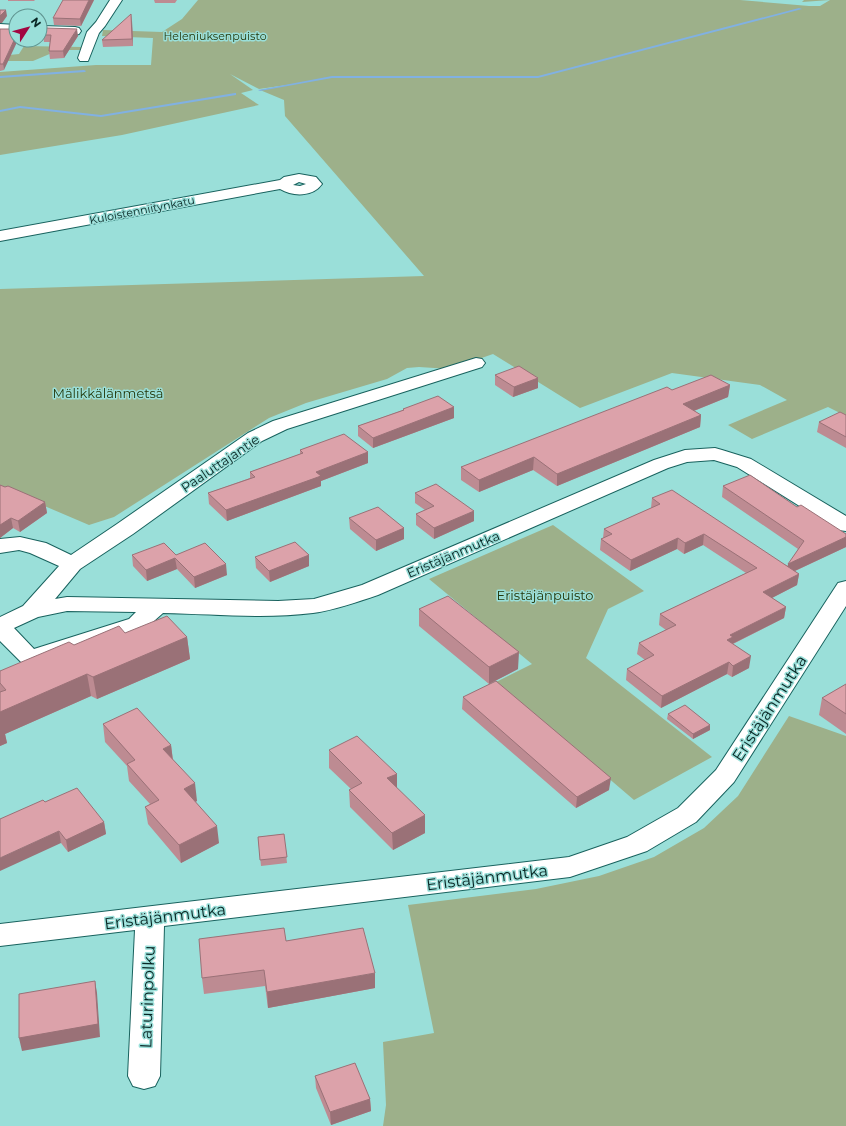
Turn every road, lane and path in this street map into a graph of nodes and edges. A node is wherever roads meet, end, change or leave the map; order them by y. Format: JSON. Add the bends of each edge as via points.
{"nodes":[{"id":1,"x":116,"y":0,"type":"edge"},
{"id":2,"x":48,"y":30,"type":"edge"},
{"id":3,"x":93,"y":32,"type":"junction"},
{"id":4,"x":84,"y":58,"type":"dead end"},
{"id":5,"x":316,"y":192,"type":"dead end"},
{"id":6,"x":0,"y":236,"type":"edge"},
{"id":7,"x":476,"y":363,"type":"dead end"},
{"id":8,"x":846,"y":525,"type":"edge"},
{"id":9,"x":0,"y":546,"type":"edge"},
{"id":10,"x":72,"y":564,"type":"junction"},
{"id":11,"x":846,"y":588,"type":"edge"},
{"id":12,"x":157,"y":606,"type":"junction"},
{"id":13,"x":32,"y":611,"type":"junction"},
{"id":14,"x":0,"y":626,"type":"edge"},
{"id":15,"x":150,"y":918,"type":"junction"},
{"id":16,"x":0,"y":935,"type":"edge"},
{"id":17,"x":144,"y":1076,"type":"dead end"}],
"edges":[{"from":1,"to":3,"type":"street"},
{"from":2,"to":3,"type":"street"},
{"from":3,"to":4,"type":"street"},
{"from":5,"to":6,"type":"street","name":"Kuloistenniitynkatu","via":[[314,182],[303,178],[290,180],[285,184]]},
{"from":7,"to":10,"type":"street","name":"Paaluttajantie","via":[[280,425],[255,437]]},
{"from":8,"to":12,"type":"street","name":"Eristäjänmutka","via":[[744,463],[714,454],[684,456],[370,590],[339,600],[314,606],[278,608]]},
{"from":9,"to":10,"type":"street","via":[[20,543],[38,548]]},
{"from":10,"to":13,"type":"street","name":"Paaluttajantie"},
{"from":11,"to":15,"type":"street","name":"Eristäjänmutka","via":[[725,776],[687,815],[637,844],[570,867]]},
{"from":12,"to":13,"type":"street","name":"Eristäjänmutka","via":[[67,604]]},
{"from":12,"to":14,"type":"street","via":[[137,624],[30,658]]},
{"from":13,"to":14,"type":"street","name":"Paaluttajantie"},
{"from":15,"to":16,"type":"street","name":"Eristäjänmutka"},
{"from":15,"to":17,"type":"street","name":"Laturinpolku"}]}
